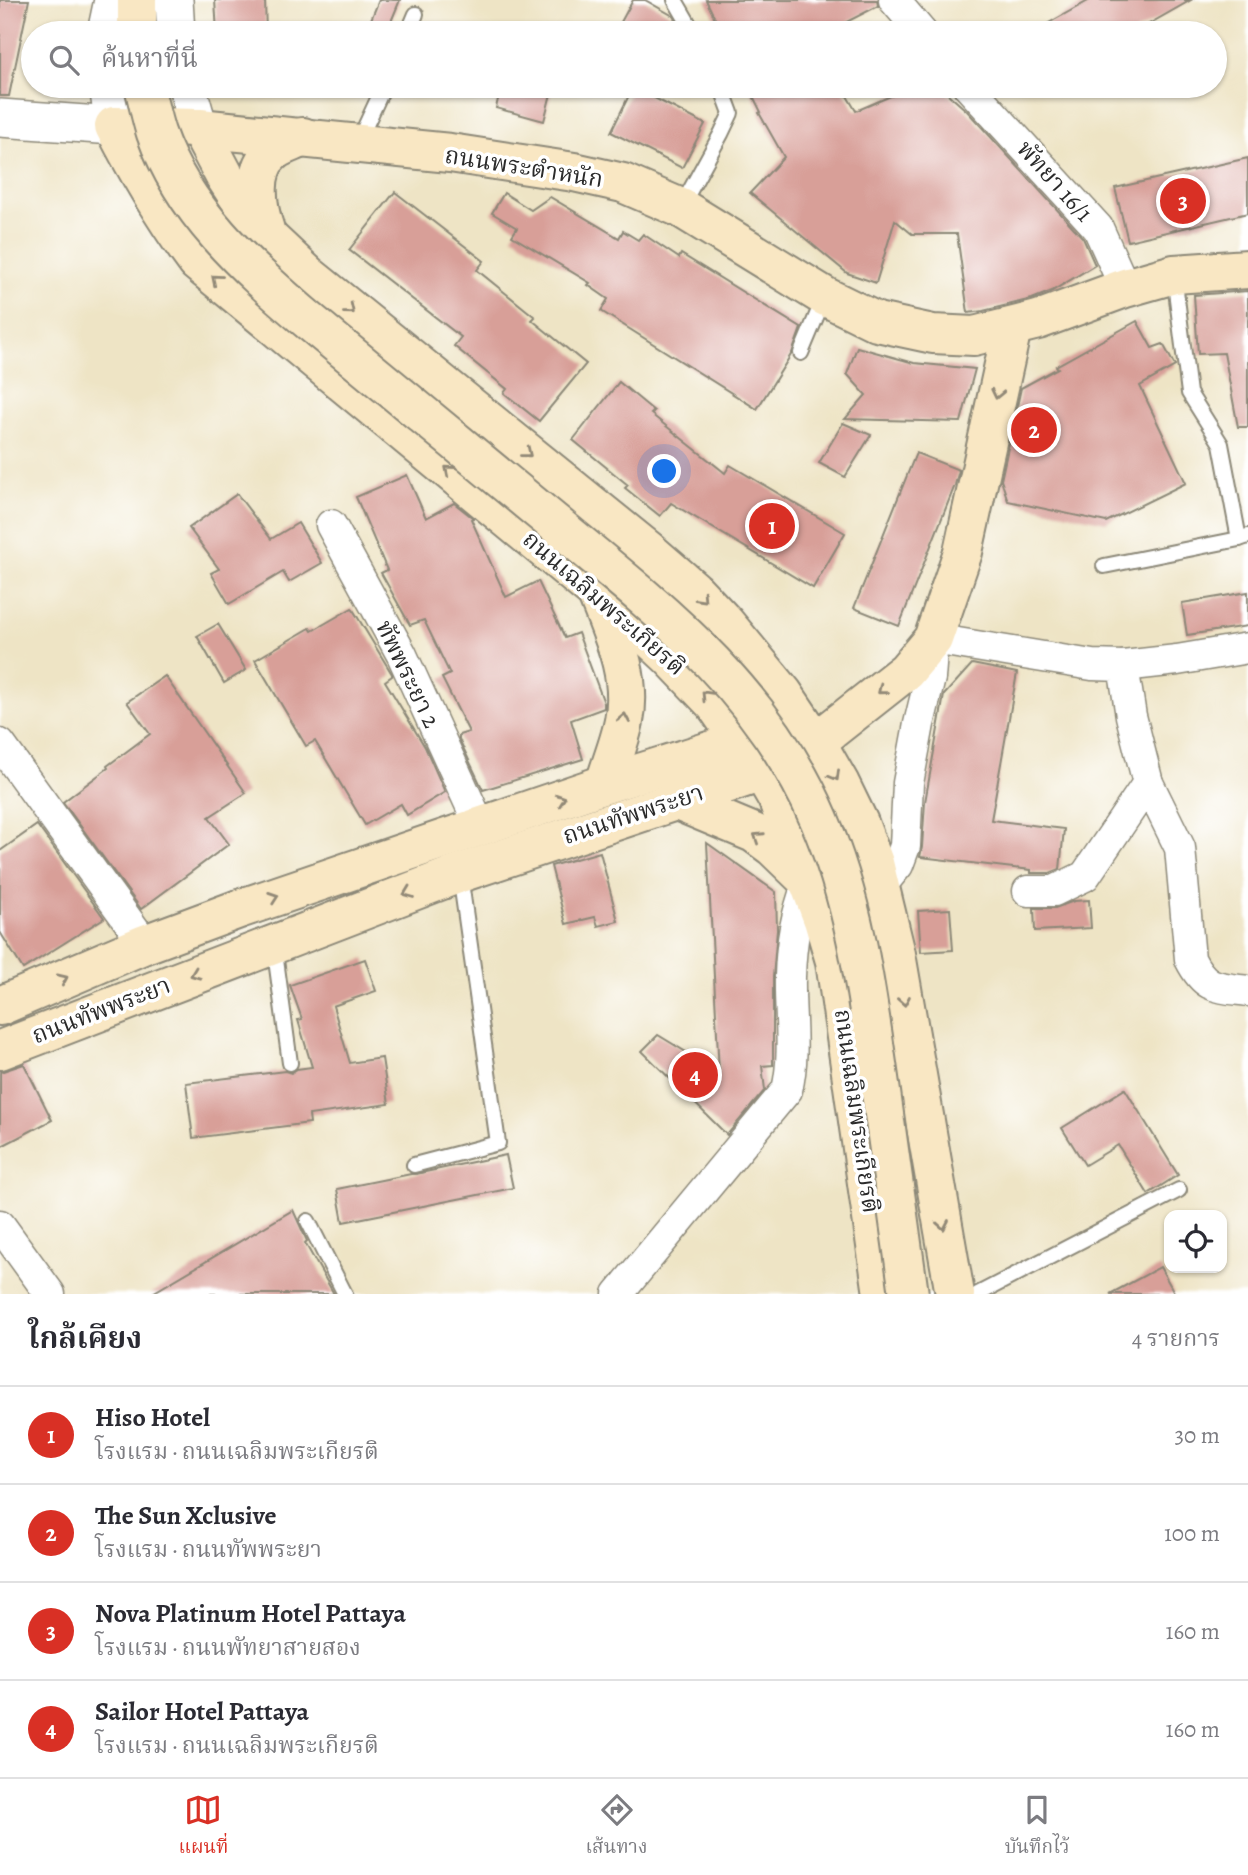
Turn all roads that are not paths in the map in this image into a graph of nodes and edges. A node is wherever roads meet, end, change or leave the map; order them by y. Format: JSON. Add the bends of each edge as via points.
{"nodes":[{"id":1,"x":113,"y":0,"type":"edge"},
{"id":2,"x":137,"y":0,"type":"edge"},
{"id":3,"x":174,"y":0,"type":"edge"},
{"id":4,"x":675,"y":0,"type":"edge"},
{"id":5,"x":894,"y":0,"type":"edge"},
{"id":6,"x":416,"y":14,"type":"dead end"},
{"id":7,"x":109,"y":21,"type":"edge"},
{"id":8,"x":137,"y":21,"type":"edge"},
{"id":9,"x":175,"y":21,"type":"edge"},
{"id":10,"x":413,"y":21,"type":"edge"},
{"id":11,"x":687,"y":21,"type":"edge"},
{"id":12,"x":912,"y":21,"type":"edge"},
{"id":13,"x":110,"y":98,"type":"edge"},
{"id":14,"x":147,"y":98,"type":"edge"},
{"id":15,"x":190,"y":98,"type":"edge"},
{"id":16,"x":378,"y":98,"type":"edge"},
{"id":17,"x":725,"y":98,"type":"edge"},
{"id":18,"x":979,"y":98,"type":"edge"},
{"id":19,"x":0,"y":118,"type":"edge"},
{"id":20,"x":114,"y":125,"type":"junction"},
{"id":21,"x":199,"y":128,"type":"junction"},
{"id":22,"x":303,"y":137,"type":"junction"},
{"id":23,"x":357,"y":144,"type":"junction"},
{"id":24,"x":681,"y":208,"type":"junction"},
{"id":25,"x":267,"y":236,"type":"junction"},
{"id":26,"x":1248,"y":269,"type":"edge"},
{"id":27,"x":1174,"y":274,"type":"junction"},
{"id":28,"x":308,"y":275,"type":"junction"},
{"id":29,"x":1125,"y":288,"type":"junction"},
{"id":30,"x":824,"y":296,"type":"junction"},
{"id":31,"x":265,"y":319,"type":"junction"},
{"id":32,"x":1012,"y":328,"type":"junction"},
{"id":33,"x":801,"y":353,"type":"dead end"},
{"id":34,"x":331,"y":525,"type":"dead end"},
{"id":35,"x":1243,"y":538,"type":"edge"},
{"id":36,"x":649,"y":551,"type":"junction"},
{"id":37,"x":1104,"y":566,"type":"dead end"},
{"id":38,"x":603,"y":596,"type":"junction"},
{"id":39,"x":933,"y":639,"type":"junction"},
{"id":40,"x":1248,"y":648,"type":"edge"},
{"id":41,"x":1123,"y":666,"type":"junction"},
{"id":42,"x":808,"y":730,"type":"junction"},
{"id":43,"x":0,"y":744,"type":"edge"},
{"id":44,"x":752,"y":756,"type":"junction"},
{"id":45,"x":605,"y":783,"type":"junction"},
{"id":46,"x":1148,"y":783,"type":"junction"},
{"id":47,"x":675,"y":800,"type":"junction"},
{"id":48,"x":516,"y":814,"type":"junction"},
{"id":49,"x":480,"y":826,"type":"junction"},
{"id":50,"x":530,"y":849,"type":"junction"},
{"id":51,"x":460,"y":873,"type":"junction"},
{"id":52,"x":808,"y":882,"type":"junction"},
{"id":53,"x":880,"y":887,"type":"junction"},
{"id":54,"x":1028,"y":891,"type":"dead end"},
{"id":55,"x":145,"y":944,"type":"junction"},
{"id":56,"x":273,"y":944,"type":"junction"},
{"id":57,"x":896,"y":954,"type":"junction"},
{"id":58,"x":835,"y":961,"type":"junction"},
{"id":59,"x":1248,"y":991,"type":"edge"},
{"id":60,"x":0,"y":1006,"type":"edge"},
{"id":61,"x":0,"y":1049,"type":"edge"},
{"id":62,"x":290,"y":1063,"type":"dead end"},
{"id":63,"x":414,"y":1165,"type":"dead end"},
{"id":64,"x":1179,"y":1190,"type":"dead end"},
{"id":65,"x":308,"y":1222,"type":"dead end"},
{"id":66,"x":0,"y":1226,"type":"edge"},
{"id":67,"x":50,"y":1294,"type":"edge"},
{"id":68,"x":345,"y":1294,"type":"edge"},
{"id":69,"x":618,"y":1294,"type":"edge"},
{"id":70,"x":883,"y":1294,"type":"edge"},
{"id":71,"x":909,"y":1294,"type":"edge"},
{"id":72,"x":955,"y":1294,"type":"edge"},
{"id":73,"x":978,"y":1294,"type":"edge"}],
"edges":[{"from":1,"to":7,"type":"street"},
{"from":2,"to":8,"type":"main road"},
{"from":3,"to":9,"type":"street"},
{"from":4,"to":11,"type":"lane"},
{"from":5,"to":12,"type":"street"},
{"from":6,"to":10,"type":"lane"},
{"from":13,"to":20,"type":"street","name":"ถนนเฉลิมพระเกียรติ"},
{"from":14,"to":71,"type":"main road","bridge":true,"via":[[156,133],[176,177],[229,249],[645,598],[704,652],[777,739],[819,819],[850,909],[865,977]]},
{"from":15,"to":21,"type":"street"},
{"from":16,"to":23,"type":"lane"},
{"from":17,"to":24,"type":"lane","via":[[731,113]]},
{"from":18,"to":29,"type":"street","name":"พัทยา 16/1","via":[[1098,228]]},
{"from":19,"to":20,"type":"street","name":"ถนนพระตำหนัก"},
{"from":20,"to":21,"type":"main road","name":"ถนนพระตำหนัก"},
{"from":31,"to":20,"type":"main road","name":"ถนนเฉลิมพระเกียรติ","one_way":true,"via":[[197,262],[150,193]]},
{"from":21,"to":22,"type":"main road","name":"ถนนพระตำหนัก"},
{"from":21,"to":25,"type":"main road","via":[[224,175]]},
{"from":22,"to":23,"type":"main road","name":"ถนนพระตำหนัก"},
{"from":22,"to":25,"type":"main road","via":[[264,161],[257,190]]},
{"from":23,"to":24,"type":"main road","name":"ถนนพระตำหนัก","via":[[574,172],[623,183]]},
{"from":24,"to":30,"type":"main road","name":"ถนนพระตำหนัก"},
{"from":25,"to":28,"type":"main road"},
{"from":26,"to":27,"type":"main road","name":"ถนนพระตำหนัก"},
{"from":27,"to":29,"type":"main road","name":"ถนนพระตำหนัก"},
{"from":27,"to":35,"type":"lane","via":[[1189,393],[1221,444]]},
{"from":28,"to":31,"type":"main road","via":[[278,273],[268,282],[262,301]]},
{"from":28,"to":36,"type":"main road","one_way":true},
{"from":29,"to":32,"type":"main road","name":"ถนนพระตำหนัก"},
{"from":30,"to":32,"type":"main road","name":"ถนนพระตำหนัก","via":[[877,322],[933,334],[974,337]]},
{"from":30,"to":33,"type":"lane"},
{"from":38,"to":31,"type":"main road","name":"ถนนเฉลิมพระเกียรติ","one_way":true},
{"from":32,"to":39,"type":"main road","name":"ถนนทัพพระยา","one_way":true,"via":[[962,552]]},
{"from":34,"to":49,"type":"street","name":"ทัพพระยา 2","via":[[402,655]]},
{"from":35,"to":37,"type":"lane"},
{"from":36,"to":38,"type":"main road","via":[[643,588],[631,598]]},
{"from":36,"to":42,"type":"main road","one_way":true,"via":[[726,624]]},
{"from":44,"to":38,"type":"main road","name":"ถนนเฉลิมพระเกียรติ","one_way":true,"via":[[715,704]]},
{"from":45,"to":38,"type":"main road","one_way":true,"via":[[624,722],[627,687]]},
{"from":39,"to":41,"type":"street"},
{"from":39,"to":42,"type":"main road","name":"ถนนทัพพระยา","one_way":true,"via":[[906,671]]},
{"from":39,"to":53,"type":"street","via":[[930,678],[908,783],[905,846],[898,865]]},
{"from":40,"to":41,"type":"street"},
{"from":41,"to":46,"type":"street"},
{"from":42,"to":44,"type":"main road","name":"ถนนทัพพระยา"},
{"from":42,"to":53,"type":"main road","one_way":true,"via":[[859,823]]},
{"from":43,"to":55,"type":"street"},
{"from":44,"to":45,"type":"main road","name":"ถนนทัพพระยา"},
{"from":44,"to":47,"type":"main road","name":"ถนนทัพพระยา"},
{"from":44,"to":52,"type":"main road","name":"ถนนเฉลิมพระเกียรติ","via":[[777,798]]},
{"from":48,"to":45,"type":"main road","name":"ถนนทัพพระยา","one_way":true},
{"from":46,"to":54,"type":"street","via":[[1085,877],[1054,891]]},
{"from":46,"to":59,"type":"street","via":[[1181,848],[1190,959],[1208,984]]},
{"from":47,"to":50,"type":"main road","name":"ถนนทัพพระยา"},
{"from":52,"to":47,"type":"main road","one_way":true,"via":[[754,833]]},
{"from":48,"to":49,"type":"main road","name":"ถนนทัพพระยา"},
{"from":48,"to":50,"type":"street"},
{"from":55,"to":49,"type":"main road","name":"ถนนทัพพระยา","one_way":true},
{"from":50,"to":51,"type":"main road","name":"ถนนทัพพระยา"},
{"from":51,"to":56,"type":"main road","name":"ถนนทัพพระยา","one_way":true},
{"from":51,"to":63,"type":"lane","via":[[498,1143]]},
{"from":52,"to":58,"type":"main road","name":"ถนนเฉลิมพระเกียรติ"},
{"from":52,"to":69,"type":"street","via":[[793,933],[791,1073],[786,1090]]},
{"from":53,"to":57,"type":"main road"},
{"from":60,"to":55,"type":"main road","name":"ถนนทัพพระยา","one_way":true},
{"from":56,"to":61,"type":"main road","name":"ถนนทัพพระยา","one_way":true},
{"from":56,"to":62,"type":"lane"},
{"from":57,"to":58,"type":"main road","via":[[859,944],[845,949]]},
{"from":57,"to":72,"type":"main road","one_way":true},
{"from":58,"to":70,"type":"main road","name":"ถนนเฉลิมพระเกียรติ"},
{"from":64,"to":73,"type":"lane"},
{"from":65,"to":68,"type":"lane"},
{"from":66,"to":67,"type":"street"}]}
